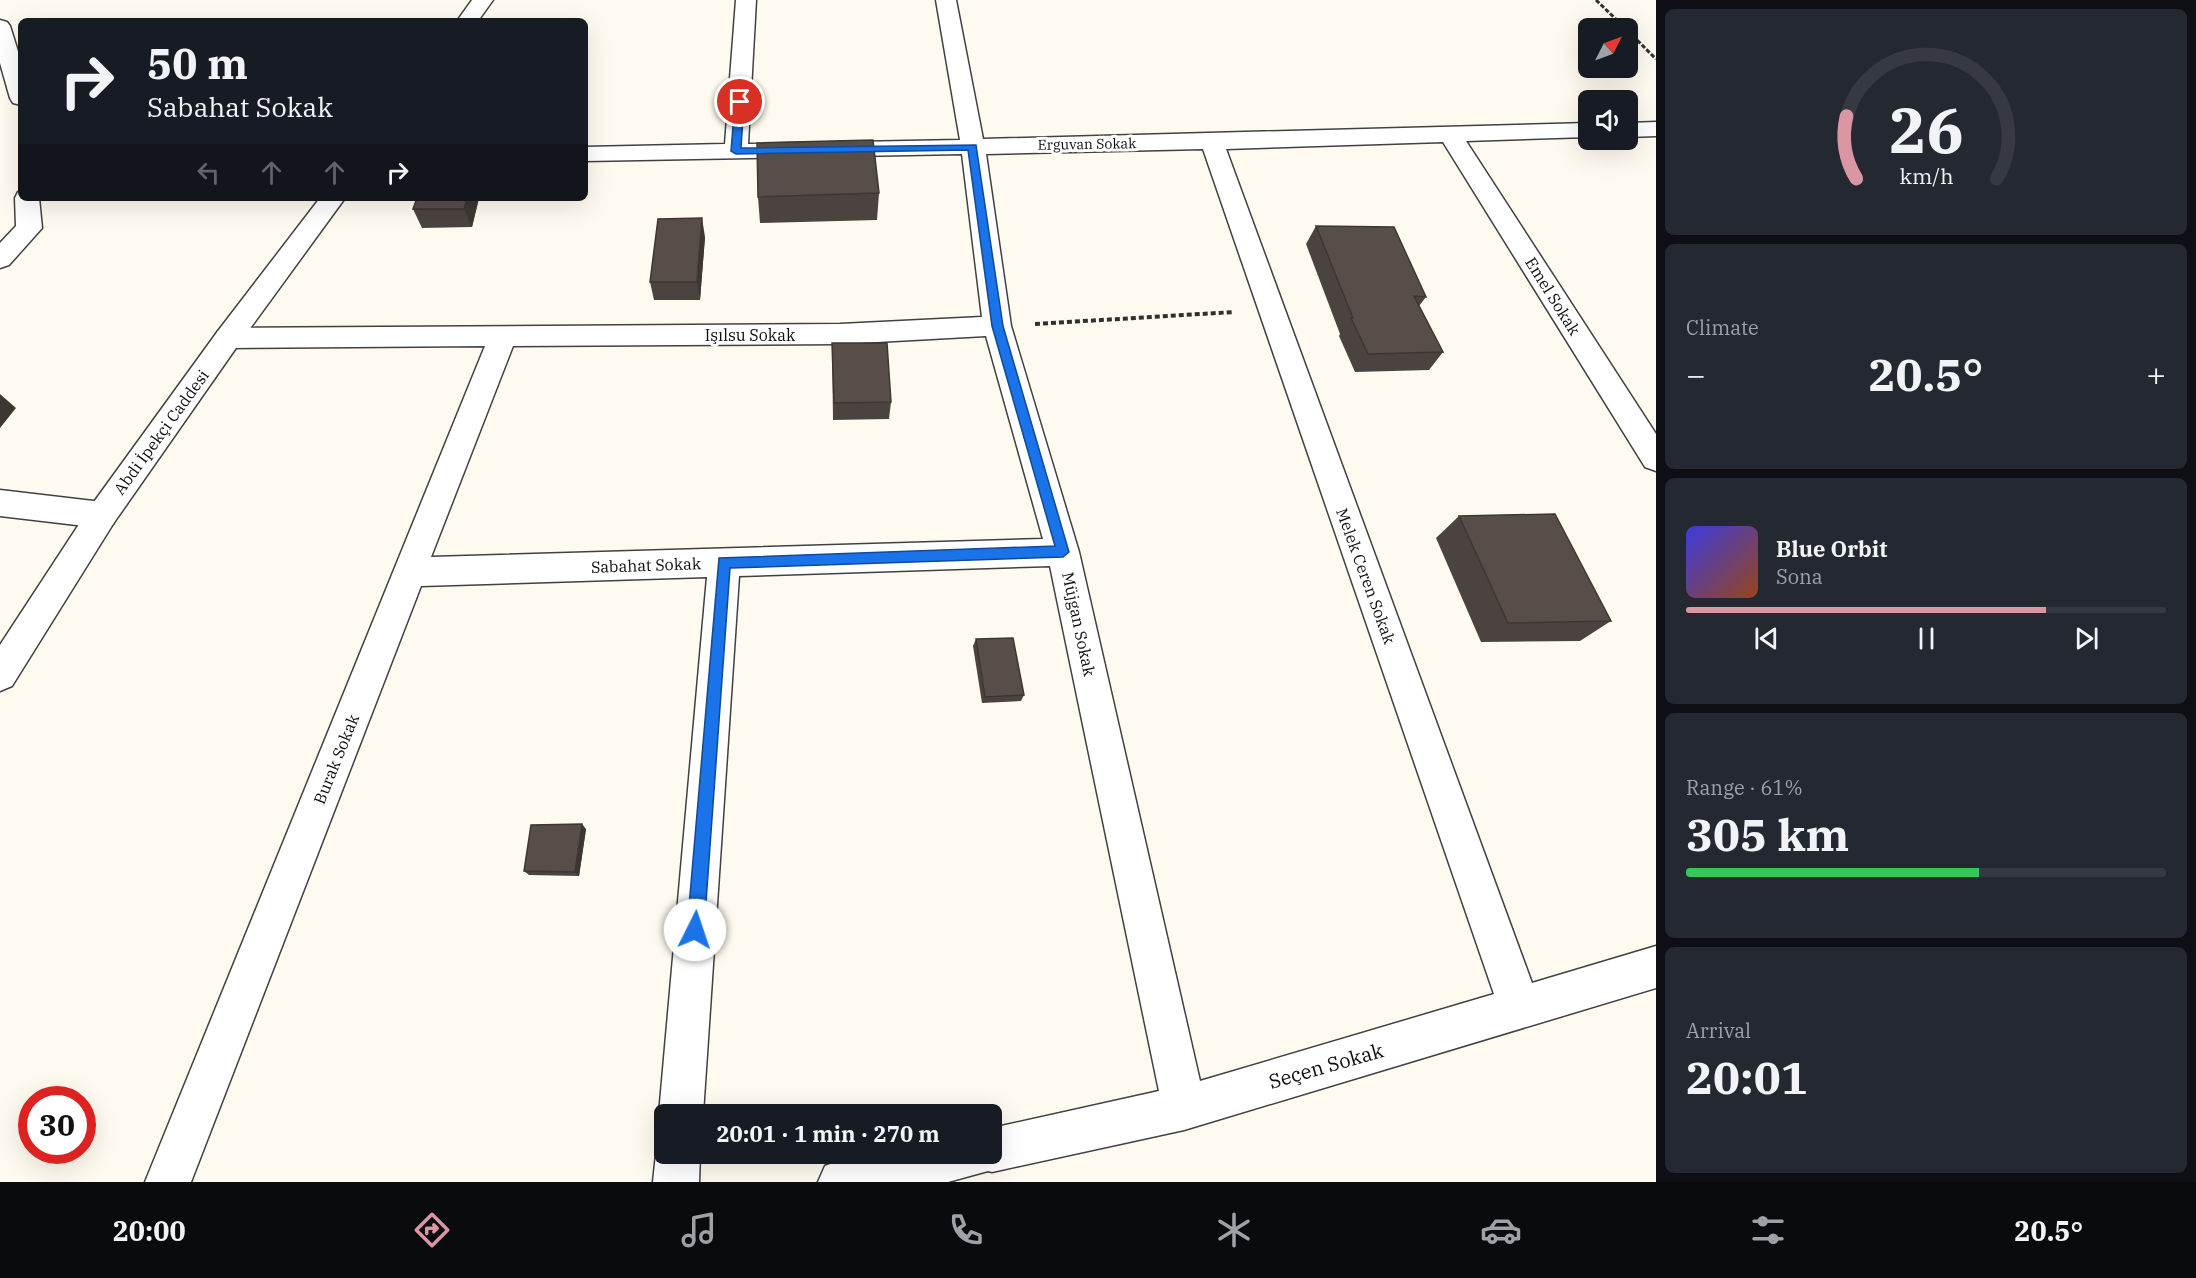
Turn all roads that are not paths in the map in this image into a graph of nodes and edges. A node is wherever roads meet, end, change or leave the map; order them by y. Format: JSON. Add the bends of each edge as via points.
{"nodes":[{"id":1,"x":483,"y":0,"type":"edge"},
{"id":2,"x":746,"y":0,"type":"edge"},
{"id":3,"x":946,"y":0,"type":"edge"},
{"id":4,"x":469,"y":18,"type":"edge"},
{"id":5,"x":0,"y":26,"type":"edge"},
{"id":6,"x":18,"y":83,"type":"edge"},
{"id":7,"x":18,"y":94,"type":"edge"},
{"id":8,"x":0,"y":98,"type":"edge"},
{"id":9,"x":1656,"y":129,"type":"edge"},
{"id":10,"x":1578,"y":130,"type":"edge"},
{"id":11,"x":1638,"y":130,"type":"edge"},
{"id":12,"x":1450,"y":134,"type":"junction"},
{"id":13,"x":1212,"y":142,"type":"junction"},
{"id":14,"x":973,"y":147,"type":"junction"},
{"id":15,"x":736,"y":151,"type":"junction"},
{"id":16,"x":588,"y":154,"type":"edge"},
{"id":17,"x":27,"y":201,"type":"edge"},
{"id":18,"x":331,"y":201,"type":"edge"},
{"id":19,"x":29,"y":228,"type":"junction"},
{"id":20,"x":0,"y":236,"type":"edge"},
{"id":21,"x":0,"y":259,"type":"edge"},
{"id":22,"x":997,"y":326,"type":"junction"},
{"id":23,"x":503,"y":336,"type":"junction"},
{"id":24,"x":228,"y":338,"type":"junction"},
{"id":25,"x":1656,"y":459,"type":"edge"},
{"id":26,"x":0,"y":503,"type":"edge"},
{"id":27,"x":102,"y":515,"type":"junction"},
{"id":28,"x":1063,"y":552,"type":"junction"},
{"id":29,"x":724,"y":562,"type":"junction"},
{"id":30,"x":410,"y":572,"type":"junction"},
{"id":31,"x":0,"y":675,"type":"edge"},
{"id":32,"x":1656,"y":967,"type":"edge"},
{"id":33,"x":1520,"y":1009,"type":"junction"},
{"id":34,"x":682,"y":1104,"type":"edge"},
{"id":35,"x":1184,"y":1108,"type":"junction"},
{"id":36,"x":1002,"y":1148,"type":"edge"},
{"id":37,"x":677,"y":1164,"type":"edge"},
{"id":38,"x":926,"y":1164,"type":"edge"},
{"id":39,"x":168,"y":1182,"type":"edge"},
{"id":40,"x":676,"y":1182,"type":"edge"},
{"id":41,"x":841,"y":1182,"type":"edge"}],
"edges":[{"from":1,"to":4,"type":"street"},
{"from":2,"to":15,"type":"street"},
{"from":3,"to":14,"type":"street","name":"Müjgan Sokak"},
{"from":5,"to":6,"type":"street"},
{"from":7,"to":8,"type":"street"},
{"from":9,"to":11,"type":"street"},
{"from":10,"to":12,"type":"street","name":"Erguvan Sokak"},
{"from":12,"to":13,"type":"street","name":"Erguvan Sokak"},
{"from":12,"to":25,"type":"street","name":"Emel Sokak"},
{"from":13,"to":14,"type":"street","name":"Erguvan Sokak"},
{"from":13,"to":33,"type":"street","name":"Melek Ceren Sokak"},
{"from":14,"to":15,"type":"street","name":"Erguvan Sokak"},
{"from":14,"to":22,"type":"street","name":"Müjgan Sokak"},
{"from":15,"to":16,"type":"street","name":"Erguvan Sokak"},
{"from":17,"to":19,"type":"street"},
{"from":18,"to":24,"type":"street","name":"Abdi İpekçi Caddesi"},
{"from":19,"to":20,"type":"street"},
{"from":19,"to":21,"type":"street"},
{"from":22,"to":23,"type":"street","name":"Işılsu Sokak","via":[[840,334]]},
{"from":22,"to":28,"type":"street","name":"Müjgan Sokak"},
{"from":23,"to":24,"type":"street","name":"Işılsu Sokak"},
{"from":23,"to":30,"type":"street","name":"Burak Sokak"},
{"from":24,"to":27,"type":"street","name":"Abdi İpekçi Caddesi"},
{"from":26,"to":27,"type":"street"},
{"from":27,"to":31,"type":"street","name":"Abdi İpekçi Caddesi"},
{"from":28,"to":29,"type":"street","name":"Sabahat Sokak"},
{"from":28,"to":35,"type":"street","name":"Müjgan Sokak"},
{"from":29,"to":30,"type":"street","name":"Sabahat Sokak"},
{"from":29,"to":34,"type":"street"},
{"from":30,"to":39,"type":"street","name":"Burak Sokak"},
{"from":32,"to":33,"type":"street","name":"Seçen Sokak"},
{"from":33,"to":35,"type":"street","name":"Seçen Sokak"},
{"from":35,"to":36,"type":"street","name":"Seçen Sokak"},
{"from":37,"to":40,"type":"street"},
{"from":38,"to":41,"type":"street"}]}
